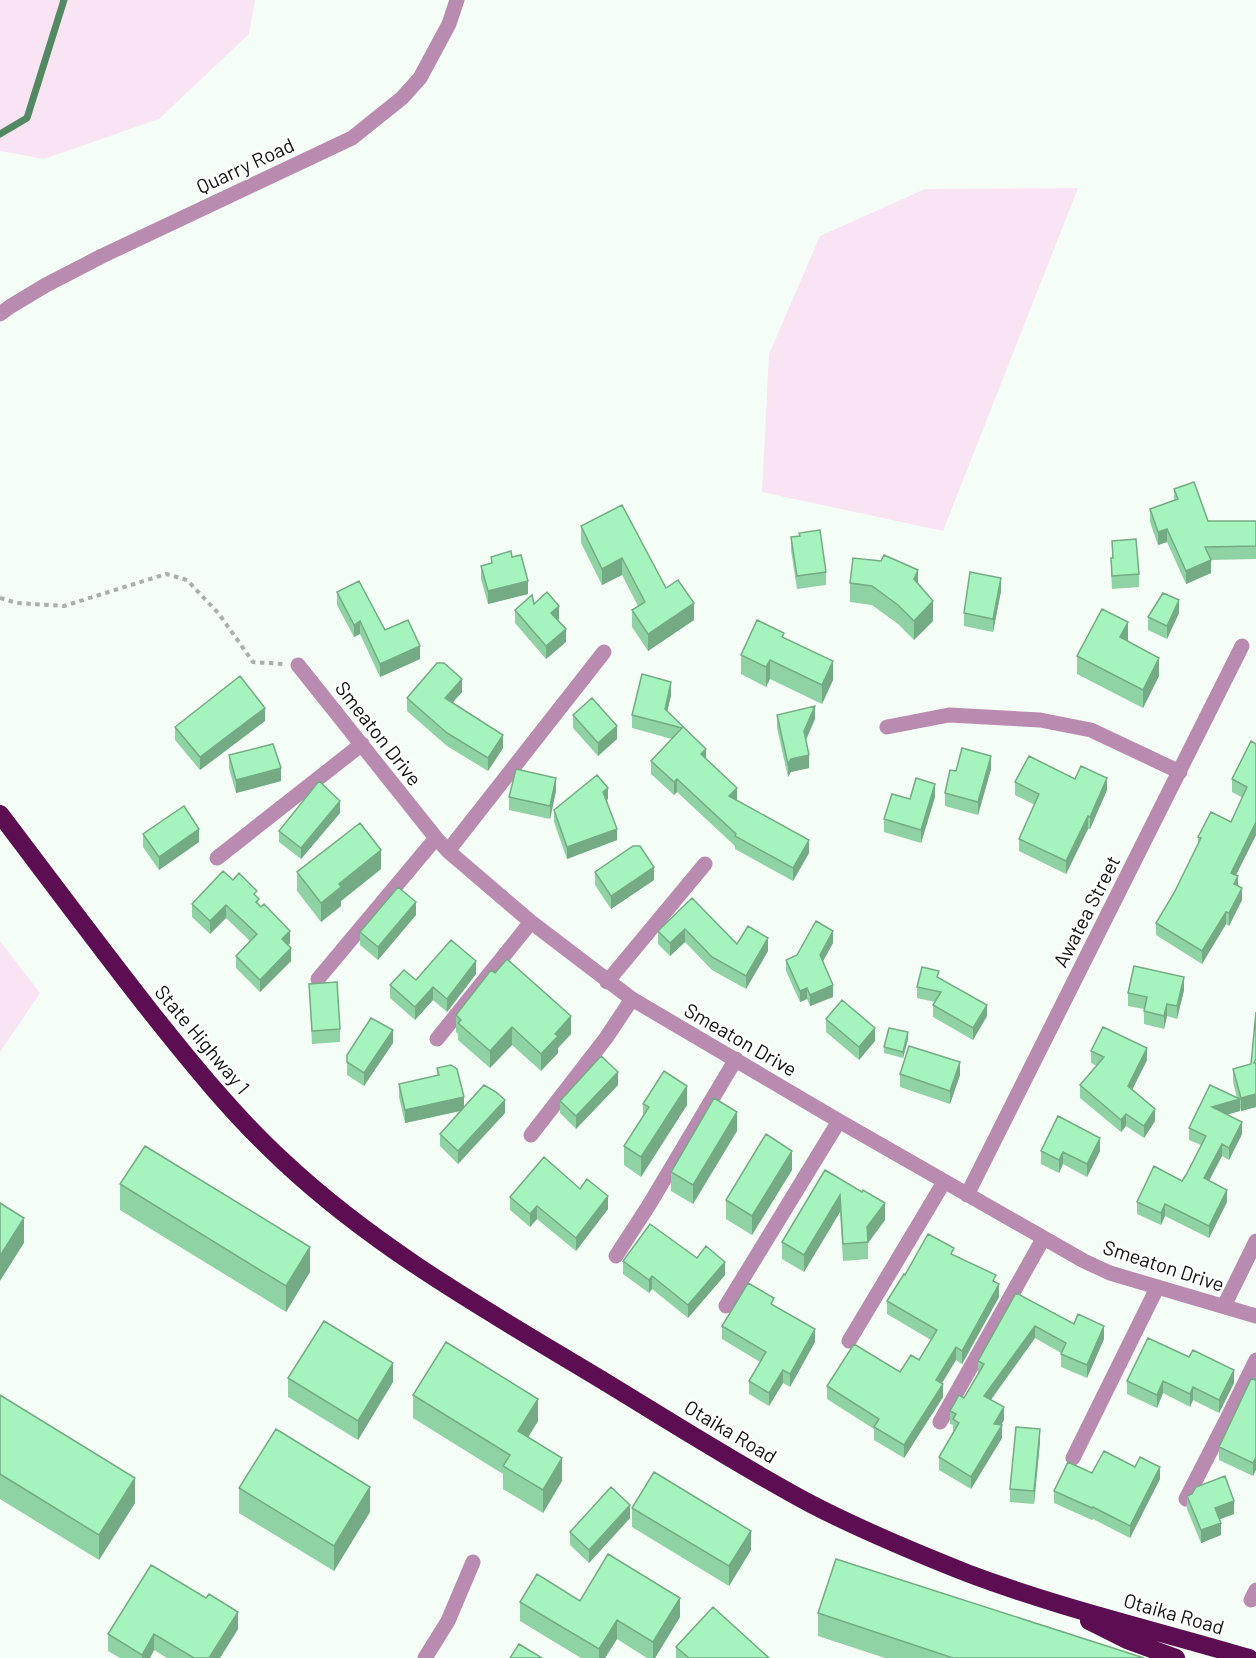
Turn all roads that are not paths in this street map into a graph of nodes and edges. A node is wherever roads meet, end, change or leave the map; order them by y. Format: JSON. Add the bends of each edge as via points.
{"nodes":[{"id":1,"x":457,"y":0,"type":"edge"},
{"id":2,"x":0,"y":314,"type":"edge"},
{"id":3,"x":1242,"y":646,"type":"dead end"},
{"id":4,"x":604,"y":652,"type":"dead end"},
{"id":5,"x":298,"y":665,"type":"road end"},
{"id":6,"x":887,"y":727,"type":"dead end"},
{"id":7,"x":362,"y":744,"type":"junction"},
{"id":8,"x":1180,"y":772,"type":"junction"},
{"id":9,"x":0,"y":814,"type":"edge"},
{"id":10,"x":436,"y":838,"type":"junction"},
{"id":11,"x":448,"y":851,"type":"junction"},
{"id":12,"x":217,"y":858,"type":"dead end"},
{"id":13,"x":705,"y":864,"type":"dead end"},
{"id":14,"x":531,"y":922,"type":"junction"},
{"id":15,"x":318,"y":979,"type":"dead end"},
{"id":16,"x":607,"y":982,"type":"junction"},
{"id":17,"x":632,"y":999,"type":"junction"},
{"id":18,"x":437,"y":1039,"type":"dead end"},
{"id":19,"x":736,"y":1059,"type":"junction"},
{"id":20,"x":839,"y":1121,"type":"junction"},
{"id":21,"x":531,"y":1135,"type":"dead end"},
{"id":22,"x":944,"y":1182,"type":"junction"},
{"id":23,"x":967,"y":1195,"type":"junction"},
{"id":24,"x":1043,"y":1239,"type":"junction"},
{"id":25,"x":1256,"y":1241,"type":"edge"},
{"id":26,"x":616,"y":1256,"type":"dead end"},
{"id":27,"x":407,"y":1260,"type":"joint"},
{"id":28,"x":1157,"y":1288,"type":"junction"},
{"id":29,"x":726,"y":1306,"type":"dead end"},
{"id":30,"x":1224,"y":1306,"type":"junction"},
{"id":31,"x":1256,"y":1316,"type":"edge"},
{"id":32,"x":849,"y":1341,"type":"dead end"},
{"id":33,"x":1256,"y":1360,"type":"edge"},
{"id":34,"x":940,"y":1422,"type":"dead end"},
{"id":35,"x":1073,"y":1458,"type":"dead end"},
{"id":36,"x":1186,"y":1499,"type":"edge"},
{"id":37,"x":473,"y":1562,"type":"dead end"},
{"id":38,"x":1053,"y":1602,"type":"junction"},
{"id":39,"x":425,"y":1658,"type":"edge"},
{"id":40,"x":1176,"y":1658,"type":"edge"},
{"id":41,"x":1249,"y":1658,"type":"edge"}],
"edges":[{"from":1,"to":2,"type":"street","name":"Quarry Road","via":[[449,24],[420,78],[402,98],[352,138],[102,256]]},
{"from":3,"to":8,"type":"street","name":"Awatea Street"},
{"from":4,"to":11,"type":"street"},
{"from":5,"to":7,"type":"street","name":"Smeaton Drive"},
{"from":6,"to":8,"type":"street","via":[[949,715],[1040,720],[1091,730]]},
{"from":7,"to":10,"type":"street","name":"Smeaton Drive"},
{"from":7,"to":12,"type":"street"},
{"from":8,"to":23,"type":"street","name":"Awatea Street"},
{"from":9,"to":27,"type":"highway","name":"State Highway 1","via":[[114,966],[227,1104],[292,1169]]},
{"from":10,"to":11,"type":"street","name":"Smeaton Drive"},
{"from":10,"to":15,"type":"street"},
{"from":11,"to":14,"type":"street","name":"Smeaton Drive"},
{"from":13,"to":16,"type":"street"},
{"from":14,"to":16,"type":"street","name":"Smeaton Drive"},
{"from":14,"to":18,"type":"street"},
{"from":16,"to":17,"type":"street","name":"Smeaton Drive"},
{"from":17,"to":19,"type":"street","name":"Smeaton Drive"},
{"from":17,"to":21,"type":"street"},
{"from":19,"to":20,"type":"street","name":"Smeaton Drive"},
{"from":19,"to":26,"type":"street"},
{"from":20,"to":22,"type":"street","name":"Smeaton Drive"},
{"from":20,"to":29,"type":"street"},
{"from":22,"to":23,"type":"street","name":"Smeaton Drive"},
{"from":22,"to":32,"type":"street"},
{"from":23,"to":24,"type":"street","name":"Smeaton Drive"},
{"from":24,"to":28,"type":"street","name":"Smeaton Drive","via":[[1110,1273]]},
{"from":24,"to":34,"type":"street"},
{"from":25,"to":30,"type":"street"},
{"from":27,"to":38,"type":"highway","name":"Otaika Road","via":[[812,1504],[968,1573]]},
{"from":28,"to":30,"type":"street","name":"Smeaton Drive"},
{"from":28,"to":35,"type":"street"},
{"from":30,"to":31,"type":"street","name":"Smeaton Drive"},
{"from":33,"to":36,"type":"street"},
{"from":37,"to":39,"type":"street","via":[[448,1621]]},
{"from":38,"to":40,"type":"highway","name":"Otaika Road","via":[[1127,1640]]},
{"from":38,"to":41,"type":"highway","name":"Otaika Road"}]}
